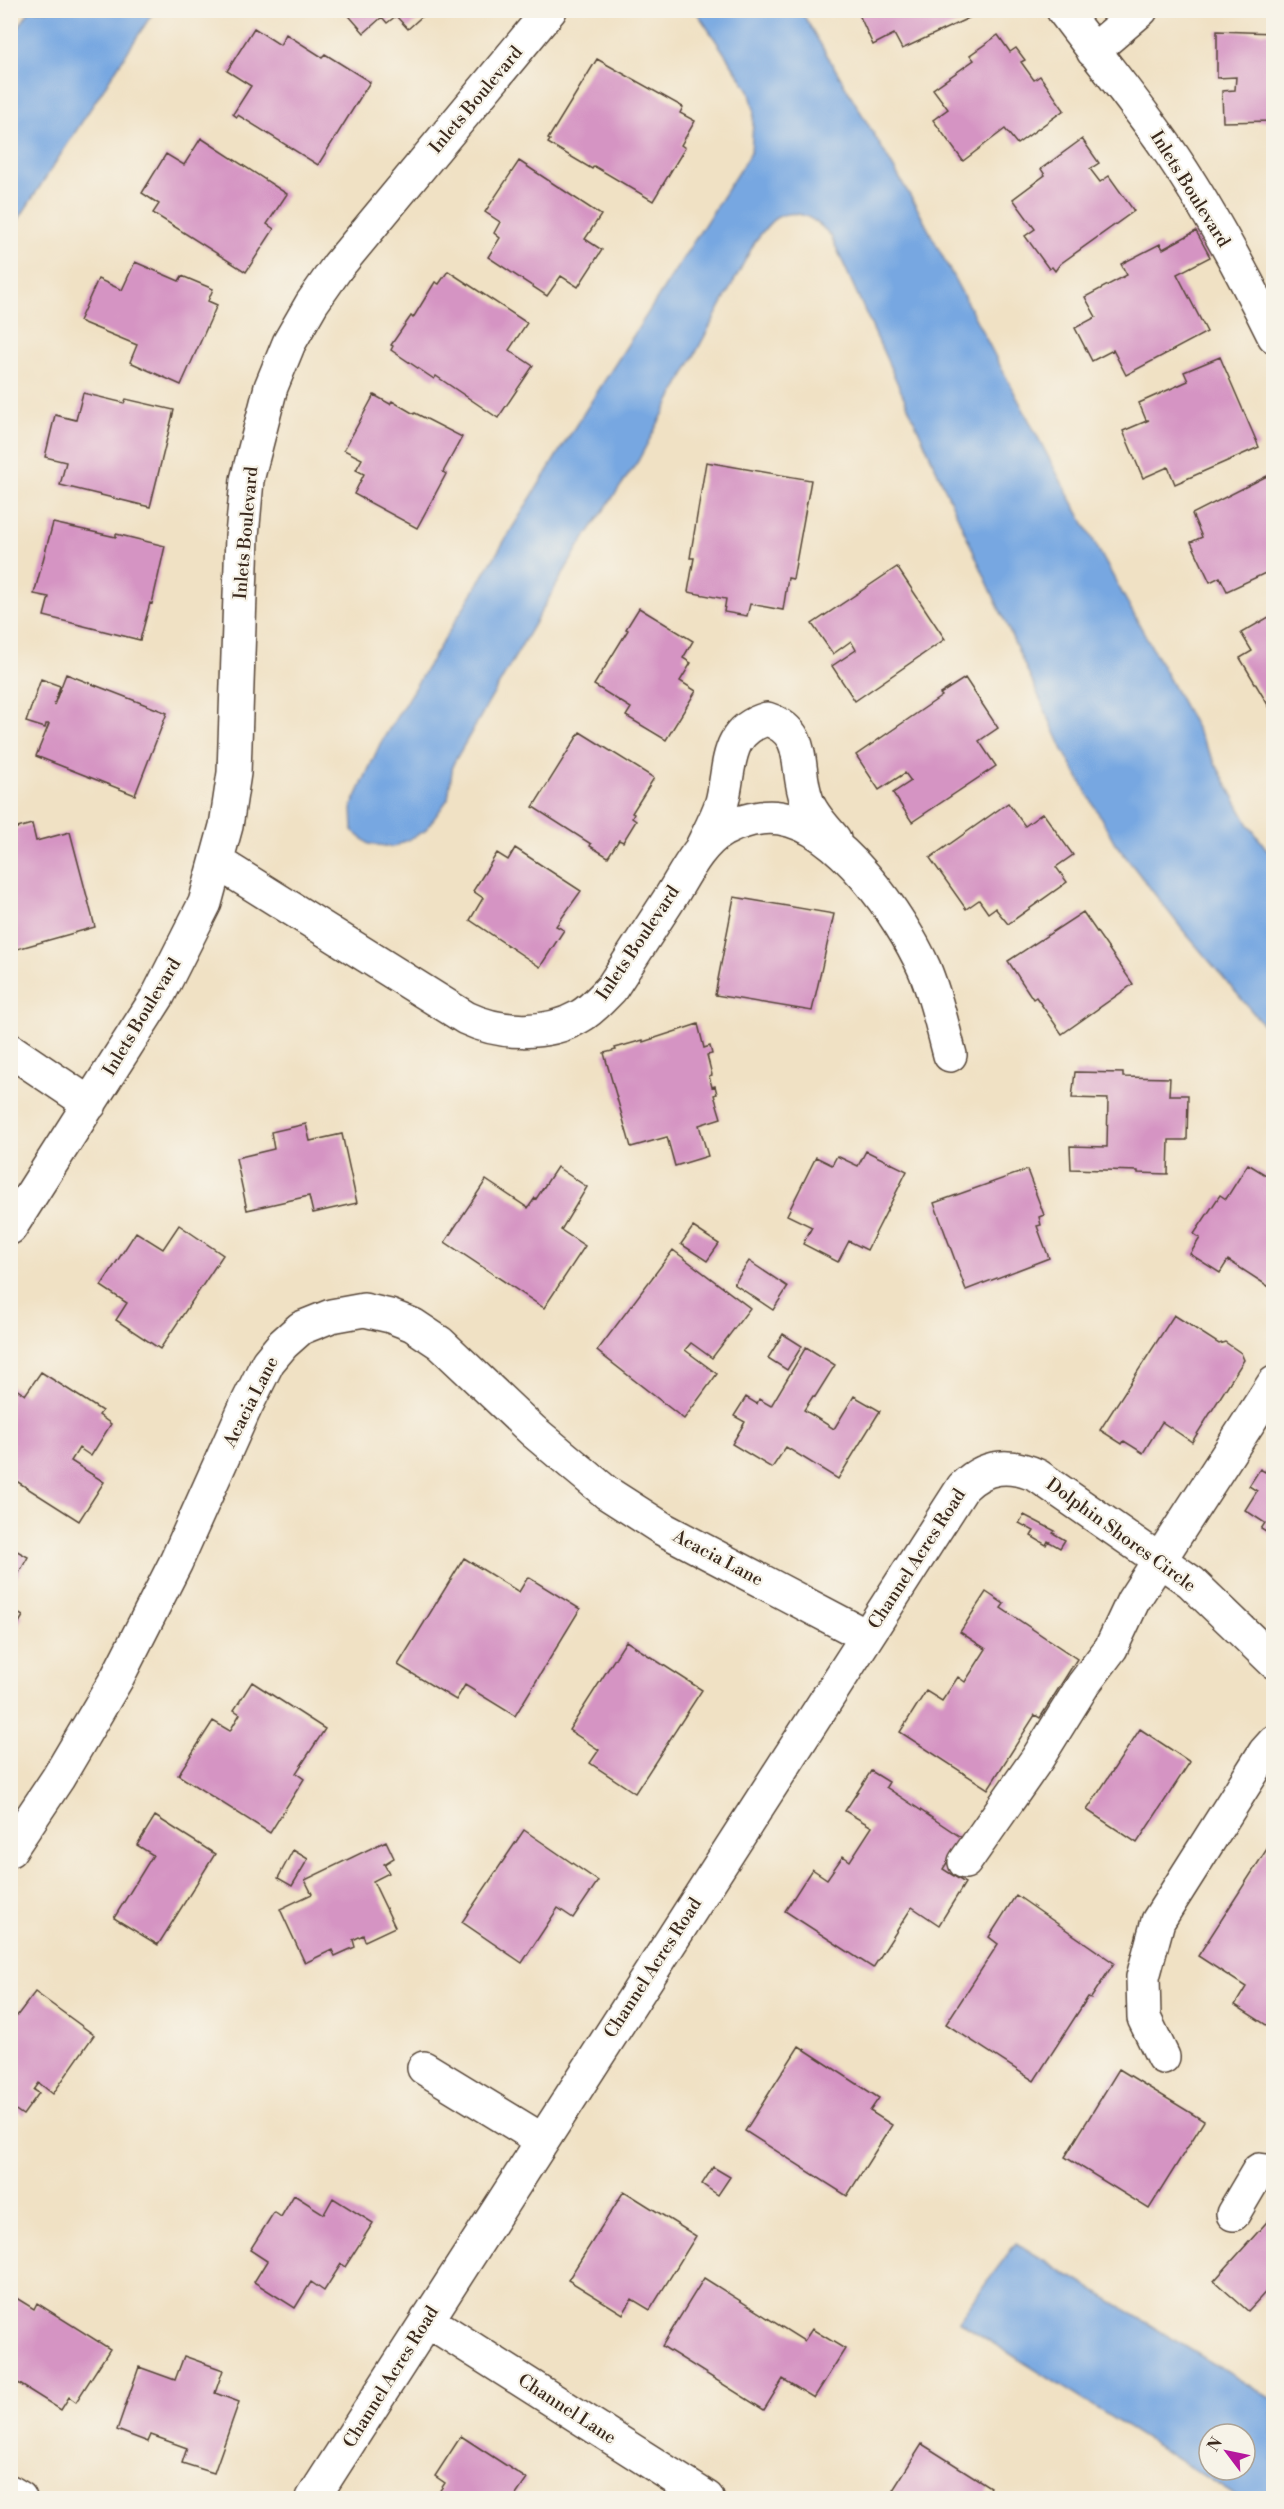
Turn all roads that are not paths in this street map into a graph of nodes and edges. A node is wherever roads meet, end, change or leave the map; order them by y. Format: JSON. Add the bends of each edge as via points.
{"nodes":[{"id":1,"x":550,"y":10,"type":"edge"},
{"id":2,"x":1064,"y":10,"type":"edge"},
{"id":3,"x":1142,"y":10,"type":"edge"},
{"id":4,"x":1093,"y":51,"type":"junction"},
{"id":5,"x":1274,"y":336,"type":"edge"},
{"id":6,"x":700,"y":850,"type":"junction"},
{"id":7,"x":217,"y":862,"type":"junction"},
{"id":8,"x":854,"y":864,"type":"junction"},
{"id":9,"x":10,"y":1050,"type":"edge"},
{"id":10,"x":950,"y":1055,"type":"dead end"},
{"id":11,"x":90,"y":1104,"type":"junction"},
{"id":12,"x":10,"y":1228,"type":"edge"},
{"id":13,"x":1274,"y":1383,"type":"edge"},
{"id":14,"x":1015,"y":1468,"type":"joint"},
{"id":15,"x":1160,"y":1559,"type":"junction"},
{"id":16,"x":866,"y":1636,"type":"junction"},
{"id":17,"x":1274,"y":1662,"type":"edge"},
{"id":18,"x":1274,"y":1742,"type":"edge"},
{"id":19,"x":10,"y":1850,"type":"edge"},
{"id":20,"x":965,"y":1862,"type":"dead end"},
{"id":21,"x":1163,"y":2057,"type":"dead end"},
{"id":22,"x":424,"y":2068,"type":"dead end"},
{"id":23,"x":542,"y":2140,"type":"junction"},
{"id":24,"x":1274,"y":2172,"type":"edge"},
{"id":25,"x":1233,"y":2214,"type":"dead end"},
{"id":26,"x":427,"y":2320,"type":"junction"},
{"id":27,"x":10,"y":2492,"type":"edge"},
{"id":28,"x":20,"y":2499,"type":"edge"},
{"id":29,"x":313,"y":2499,"type":"edge"},
{"id":30,"x":707,"y":2499,"type":"edge"}],
"edges":[{"from":1,"to":7,"type":"street","name":"Inlets Boulevard","via":[[338,266],[289,343],[271,387],[247,480],[234,773]]},
{"from":2,"to":4,"type":"street","name":"Inlets Boulevard"},
{"from":3,"to":4,"type":"street"},
{"from":4,"to":5,"type":"street","name":"Inlets Boulevard","via":[[1192,187]]},
{"from":6,"to":7,"type":"street","name":"Inlets Boulevard","via":[[611,989],[593,1008],[566,1023],[526,1030],[496,1029],[466,1018]]},
{"from":6,"to":8,"type":"street","name":"Inlets Boulevard","via":[[722,831],[756,819],[781,818],[817,834]]},
{"from":6,"to":8,"type":"street","via":[[721,804],[732,747],[751,723],[767,719],[795,738],[807,803]]},
{"from":7,"to":11,"type":"street","name":"Inlets Boulevard","via":[[206,903],[158,996]]},
{"from":8,"to":10,"type":"street","name":"Inlets Boulevard","via":[[879,893],[909,939],[936,1000]]},
{"from":9,"to":11,"type":"street"},
{"from":11,"to":12,"type":"street","name":"Inlets Boulevard"},
{"from":13,"to":15,"type":"street"},
{"from":14,"to":15,"type":"street","name":"Dolphin Shores Circle","via":[[1038,1476]]},
{"from":14,"to":16,"type":"street","name":"Channel Acres Road","via":[[985,1470],[963,1487]]},
{"from":15,"to":17,"type":"street","name":"Dolphin Shores Circle","via":[[1213,1602]]},
{"from":15,"to":20,"type":"street","via":[[1133,1601],[1111,1648]]},
{"from":16,"to":19,"type":"street","name":"Acacia Lane","via":[[663,1529],[607,1493],[533,1431],[440,1343],[413,1325],[364,1310],[331,1316],[301,1328],[268,1362],[176,1563],[117,1678]]},
{"from":16,"to":23,"type":"street","name":"Channel Acres Road"},
{"from":18,"to":21,"type":"street","via":[[1158,1921],[1143,1977],[1144,2018]]},
{"from":22,"to":23,"type":"street"},
{"from":23,"to":26,"type":"street","name":"Channel Acres Road"},
{"from":24,"to":25,"type":"street","via":[[1259,2170]]},
{"from":26,"to":29,"type":"street","name":"Channel Acres Road"},
{"from":26,"to":30,"type":"street","name":"Channel Lane"},
{"from":27,"to":28,"type":"street"}]}
